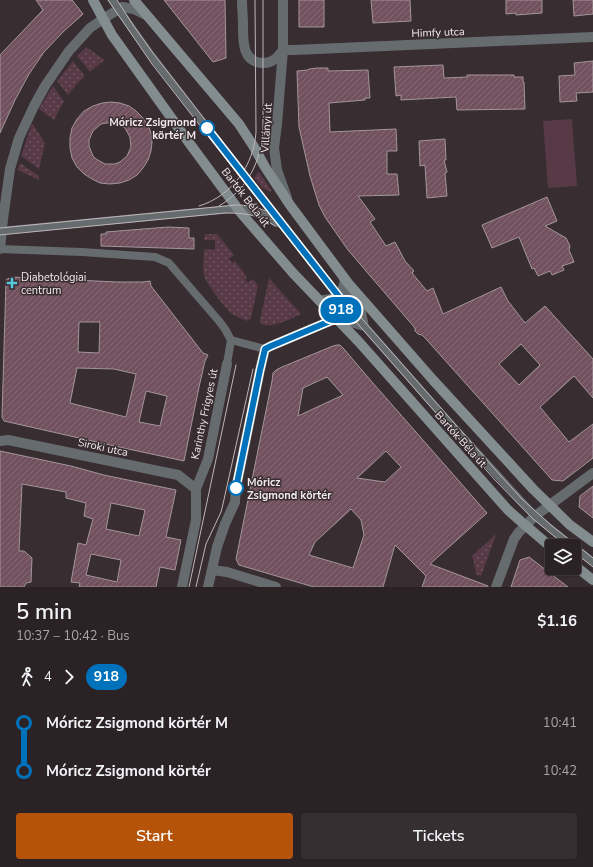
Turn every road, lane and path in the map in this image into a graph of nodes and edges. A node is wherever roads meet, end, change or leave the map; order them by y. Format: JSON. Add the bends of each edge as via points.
{"nodes":[{"id":1,"x":93,"y":0,"type":"edge"},
{"id":2,"x":112,"y":0,"type":"edge"},
{"id":3,"x":134,"y":0,"type":"edge"},
{"id":4,"x":242,"y":0,"type":"edge"},
{"id":5,"x":283,"y":0,"type":"edge"},
{"id":6,"x":118,"y":9,"type":"junction"},
{"id":7,"x":146,"y":14,"type":"junction"},
{"id":8,"x":103,"y":18,"type":"junction"},
{"id":9,"x":593,"y":37,"type":"edge"},
{"id":10,"x":283,"y":50,"type":"junction"},
{"id":11,"x":290,"y":205,"type":"junction"},
{"id":12,"x":238,"y":209,"type":"junction"},
{"id":13,"x":1,"y":219,"type":"edge"},
{"id":14,"x":286,"y":229,"type":"junction"},
{"id":15,"x":1,"y":231,"type":"edge"},
{"id":16,"x":0,"y":249,"type":"edge"},
{"id":17,"x":346,"y":280,"type":"junction"},
{"id":18,"x":360,"y":296,"type":"junction"},
{"id":19,"x":318,"y":300,"type":"junction"},
{"id":20,"x":341,"y":300,"type":"junction"},
{"id":21,"x":335,"y":319,"type":"junction"},
{"id":22,"x":365,"y":328,"type":"junction"},
{"id":23,"x":230,"y":340,"type":"junction"},
{"id":24,"x":265,"y":349,"type":"junction"},
{"id":25,"x":227,"y":364,"type":"joint"},
{"id":26,"x":0,"y":441,"type":"edge"},
{"id":27,"x":593,"y":473,"type":"edge"},
{"id":28,"x":196,"y":489,"type":"junction"},
{"id":29,"x":549,"y":505,"type":"junction"},
{"id":30,"x":535,"y":516,"type":"junction"},
{"id":31,"x":525,"y":525,"type":"junction"},
{"id":32,"x":563,"y":539,"type":"edge"},
{"id":33,"x":545,"y":542,"type":"edge"},
{"id":34,"x":593,"y":542,"type":"edge"},
{"id":35,"x":581,"y":553,"type":"edge"},
{"id":36,"x":593,"y":562,"type":"edge"},
{"id":37,"x":212,"y":570,"type":"junction"},
{"id":38,"x":581,"y":571,"type":"edge"},
{"id":39,"x":593,"y":580,"type":"edge"},
{"id":40,"x":182,"y":587,"type":"edge"},
{"id":41,"x":208,"y":587,"type":"edge"},
{"id":42,"x":276,"y":587,"type":"edge"},
{"id":43,"x":496,"y":587,"type":"edge"}],
"edges":[{"from":1,"to":8,"type":"main road","name":"Bartók Béla út"},
{"from":2,"to":6,"type":"lane","name":"Bartók Béla út"},
{"from":3,"to":7,"type":"main road","name":"Bartók Béla út"},
{"from":4,"to":10,"type":"street","via":[[243,41],[249,58],[256,62],[270,62]]},
{"from":5,"to":10,"type":"street","name":"Villányi út"},
{"from":6,"to":7,"type":"street","via":[[134,9]]},
{"from":6,"to":8,"type":"street"},
{"from":6,"to":14,"type":"lane","name":"Bartók Béla út"},
{"from":7,"to":11,"type":"main road","name":"Bartók Béla út","via":[[239,124]]},
{"from":8,"to":12,"type":"main road","name":"Bartók Béla út","via":[[112,35]]},
{"from":8,"to":13,"type":"street","via":[[69,51],[34,106],[17,144]]},
{"from":9,"to":10,"type":"street","name":"Himfy utca"},
{"from":10,"to":11,"type":"street","name":"Villányi út","via":[[274,148],[277,170]]},
{"from":11,"to":17,"type":"main road","name":"Bartók Béla út"},
{"from":12,"to":14,"type":"lane","via":[[267,216]]},
{"from":12,"to":15,"type":"lane"},
{"from":12,"to":19,"type":"main road","name":"Bartók Béla út"},
{"from":13,"to":15,"type":"street"},
{"from":14,"to":20,"type":"lane","name":"Bartók Béla út"},
{"from":15,"to":16,"type":"street"},
{"from":16,"to":23,"type":"lane","via":[[155,257],[169,263],[219,320]]},
{"from":17,"to":18,"type":"main road","name":"Bartók Béla út"},
{"from":17,"to":20,"type":"street","via":[[348,293]]},
{"from":18,"to":22,"type":"lane"},
{"from":18,"to":29,"type":"main road","name":"Bartók Béla út","via":[[433,380]]},
{"from":19,"to":20,"type":"lane"},
{"from":19,"to":21,"type":"main road","name":"Bartók Béla út"},
{"from":20,"to":21,"type":"street"},
{"from":20,"to":22,"type":"lane","name":"Bartók Béla út"},
{"from":21,"to":22,"type":"lane"},
{"from":21,"to":24,"type":"street"},
{"from":21,"to":31,"type":"main road","name":"Bartók Béla út","via":[[359,342],[508,510]]},
{"from":22,"to":30,"type":"lane","name":"Bartók Béla út"},
{"from":23,"to":24,"type":"lane"},
{"from":23,"to":25,"type":"lane","name":"Karinthy Frigyes út"},
{"from":24,"to":37,"type":"street","via":[[235,502],[217,547]]},
{"from":25,"to":28,"type":"street","name":"Karinthy Frigyes út","via":[[208,459]]},
{"from":26,"to":28,"type":"street","name":"Siroki utca","via":[[8,440],[178,474]]},
{"from":27,"to":29,"type":"street"},
{"from":28,"to":40,"type":"street","name":"Karinthy Frigyes út","via":[[196,520]]},
{"from":29,"to":30,"type":"street"},
{"from":29,"to":34,"type":"main road","name":"Bartók Béla út"},
{"from":30,"to":31,"type":"street"},
{"from":30,"to":32,"type":"lane","name":"Bartók Béla út"},
{"from":31,"to":33,"type":"main road","name":"Bartók Béla út"},
{"from":31,"to":43,"type":"street","via":[[514,539]]},
{"from":35,"to":36,"type":"lane","name":"Bartók Béla út"},
{"from":37,"to":41,"type":"street"},
{"from":37,"to":42,"type":"street"},
{"from":38,"to":39,"type":"main road"}]}
